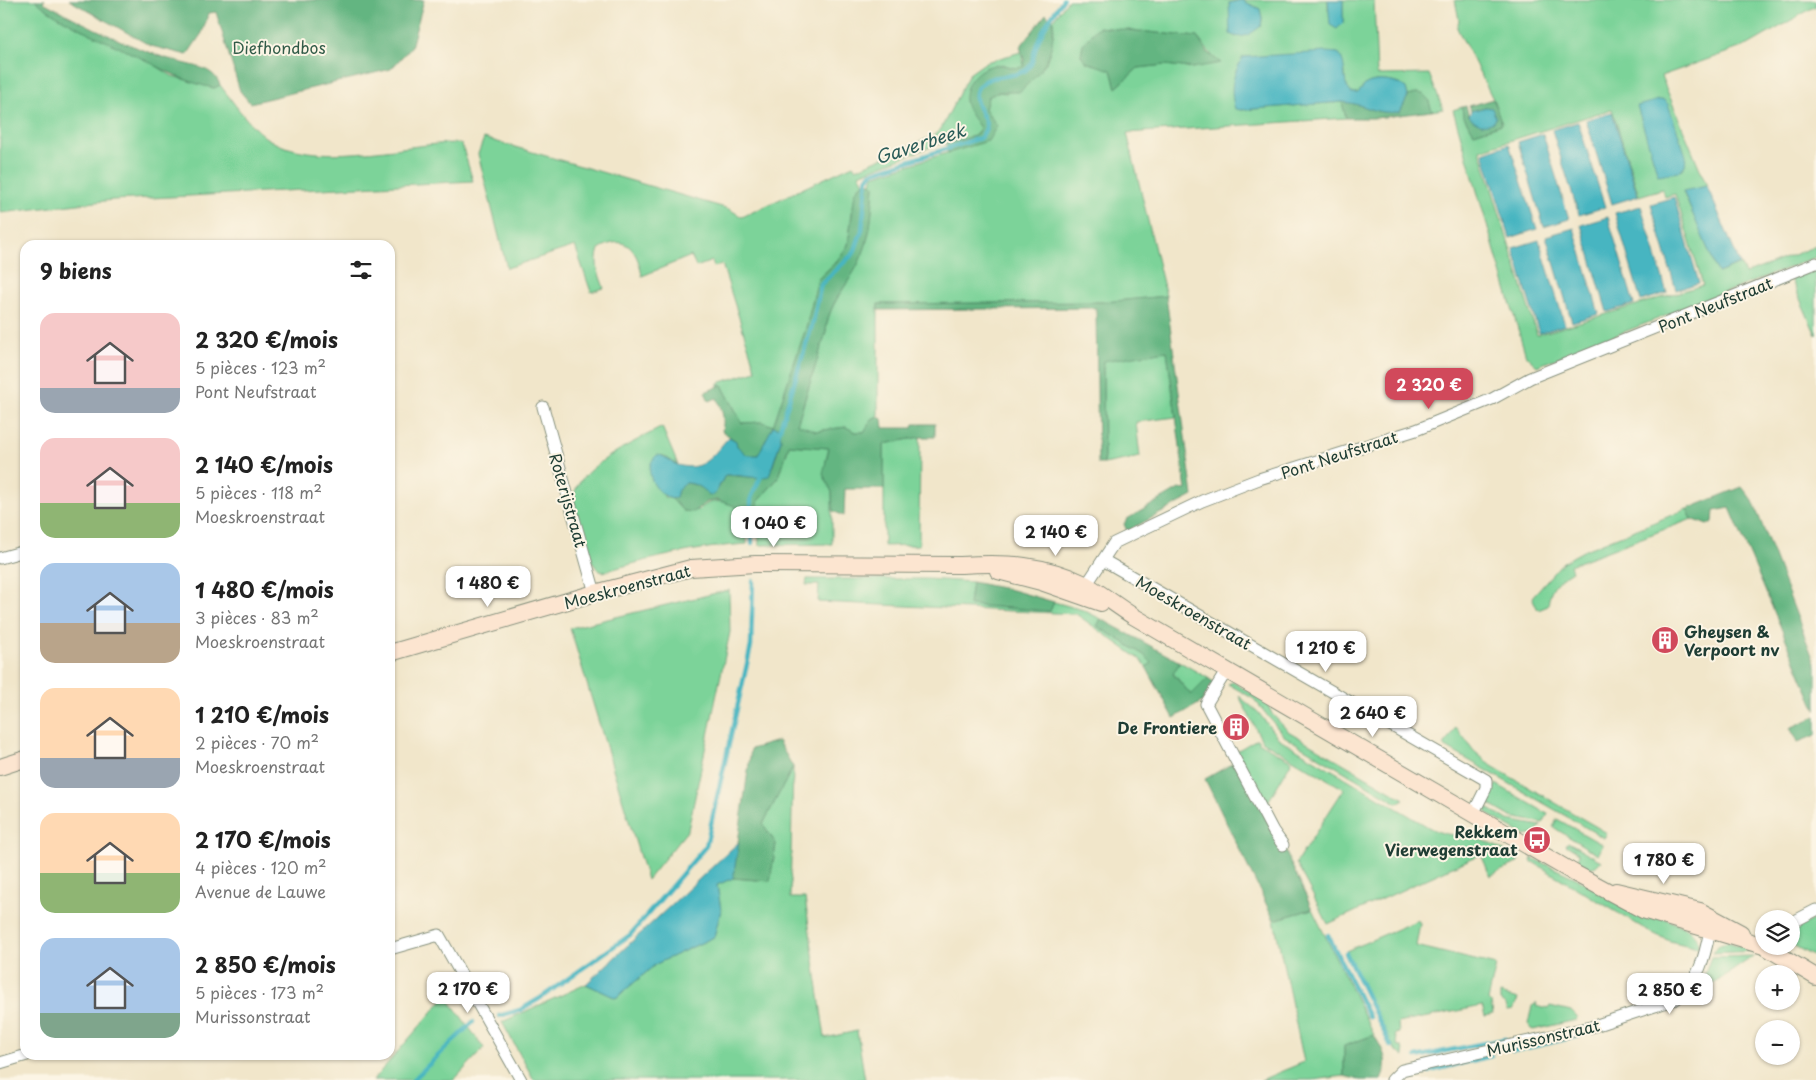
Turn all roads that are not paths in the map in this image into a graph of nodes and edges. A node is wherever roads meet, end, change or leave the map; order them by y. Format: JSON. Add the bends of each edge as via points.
{"nodes":[{"id":1,"x":1816,"y":263,"type":"edge"},
{"id":2,"x":543,"y":407,"type":"dead end"},
{"id":3,"x":20,"y":552,"type":"edge"},
{"id":4,"x":0,"y":558,"type":"edge"},
{"id":5,"x":1103,"y":560,"type":"junction"},
{"id":6,"x":1083,"y":590,"type":"junction"},
{"id":7,"x":595,"y":593,"type":"junction"},
{"id":8,"x":395,"y":652,"type":"edge"},
{"id":9,"x":1227,"y":670,"type":"junction"},
{"id":10,"x":20,"y":760,"type":"edge"},
{"id":11,"x":0,"y":766,"type":"edge"},
{"id":12,"x":1472,"y":814,"type":"junction"},
{"id":13,"x":1283,"y":845,"type":"dead end"},
{"id":14,"x":1599,"y":887,"type":"junction"},
{"id":15,"x":1816,"y":910,"type":"edge"},
{"id":16,"x":1800,"y":918,"type":"edge"},
{"id":17,"x":1710,"y":930,"type":"junction"},
{"id":18,"x":1755,"y":941,"type":"edge"},
{"id":19,"x":1755,"y":943,"type":"edge"},
{"id":20,"x":395,"y":948,"type":"edge"},
{"id":21,"x":1779,"y":955,"type":"edge"},
{"id":22,"x":1816,"y":977,"type":"edge"},
{"id":23,"x":20,"y":1057,"type":"edge"},
{"id":24,"x":0,"y":1063,"type":"edge"},
{"id":25,"x":521,"y":1080,"type":"edge"},
{"id":26,"x":1392,"y":1080,"type":"edge"}],
"edges":[{"from":1,"to":5,"type":"street","name":"Pont Neufstraat","via":[[1530,378],[1492,399],[1416,430],[1259,479],[1202,501],[1114,543]]},
{"from":2,"to":7,"type":"street","name":"Roterijstraat"},
{"from":3,"to":4,"type":"street"},
{"from":5,"to":6,"type":"street","name":"Pont Neufstraat"},
{"from":5,"to":12,"type":"street","name":"Moeskroenstraat","via":[[1486,780],[1486,788]]},
{"from":6,"to":7,"type":"main road","name":"Moeskroenstraat","via":[[961,565],[715,566],[669,572]]},
{"from":6,"to":9,"type":"main road","name":"Moeskroenstraat"},
{"from":7,"to":8,"type":"main road","name":"Moeskroenstraat"},
{"from":9,"to":12,"type":"main road","name":"Moeskroenstraat"},
{"from":9,"to":13,"type":"street","via":[[1206,704],[1273,832]]},
{"from":10,"to":11,"type":"main road"},
{"from":12,"to":14,"type":"main road","name":"Moeskroenstraat"},
{"from":14,"to":17,"type":"main road","name":"Moeskroenstraat","via":[[1643,910]]},
{"from":14,"to":18,"type":"main road","name":"Moeskroenstraat","via":[[1700,911]]},
{"from":15,"to":16,"type":"street"},
{"from":17,"to":19,"type":"main road","name":"Moeskroenstraat"},
{"from":17,"to":26,"type":"street","name":"Murissonstraat","via":[[1694,982],[1676,999],[1591,1027],[1402,1070]]},
{"from":20,"to":25,"type":"street","via":[[439,935]]},
{"from":21,"to":22,"type":"main road","name":"Moeskroenstraat"},
{"from":23,"to":24,"type":"street"}]}
